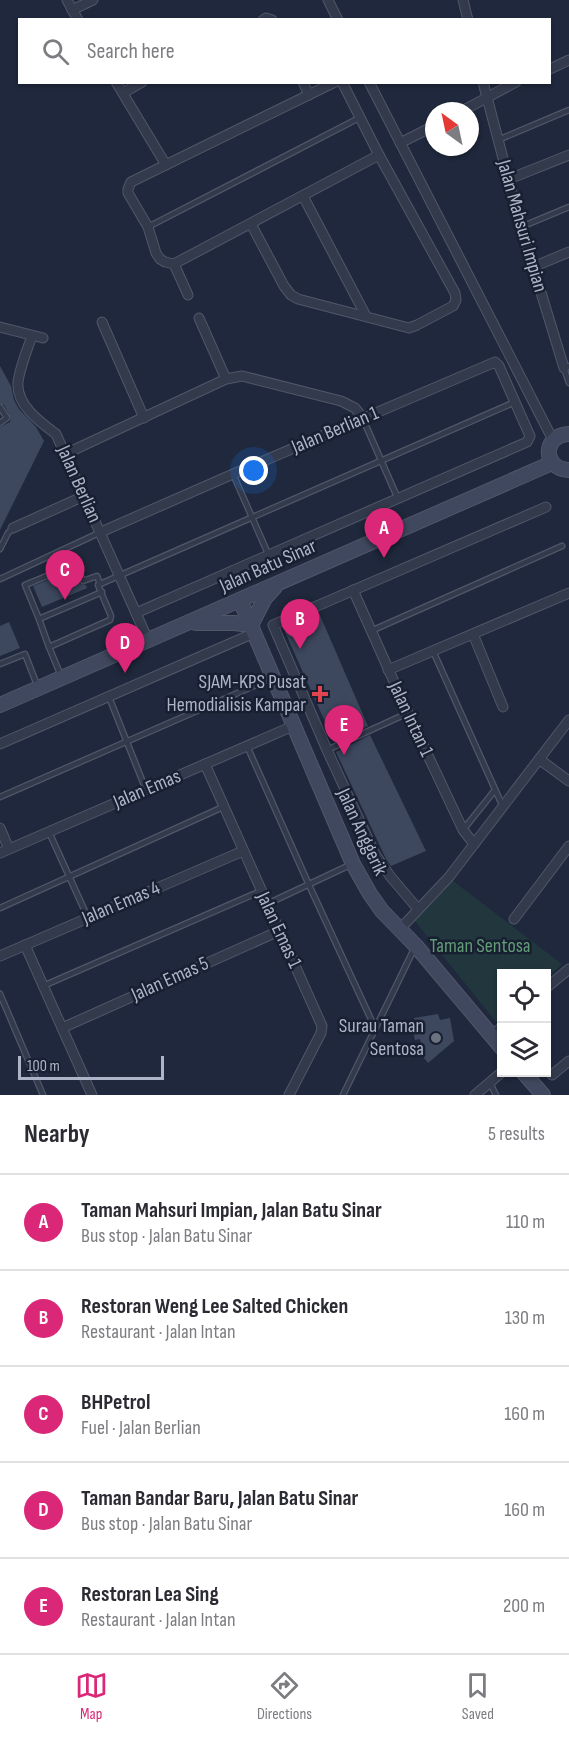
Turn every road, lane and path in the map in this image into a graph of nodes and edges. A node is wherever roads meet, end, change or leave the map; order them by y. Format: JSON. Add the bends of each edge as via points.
{"nodes":[{"id":1,"x":67,"y":0,"type":"edge"},
{"id":2,"x":93,"y":0,"type":"edge"},
{"id":3,"x":328,"y":0,"type":"edge"},
{"id":4,"x":463,"y":0,"type":"edge"},
{"id":5,"x":72,"y":10,"type":"junction"},
{"id":6,"x":77,"y":18,"type":"edge"},
{"id":7,"x":337,"y":18,"type":"edge"},
{"id":8,"x":468,"y":18,"type":"edge"},
{"id":9,"x":569,"y":60,"type":"edge"},
{"id":10,"x":551,"y":68,"type":"edge"},
{"id":11,"x":117,"y":84,"type":"edge"},
{"id":12,"x":139,"y":84,"type":"edge"},
{"id":13,"x":304,"y":84,"type":"edge"},
{"id":14,"x":331,"y":84,"type":"edge"},
{"id":15,"x":343,"y":84,"type":"edge"},
{"id":16,"x":370,"y":84,"type":"edge"},
{"id":17,"x":484,"y":84,"type":"edge"},
{"id":18,"x":512,"y":84,"type":"edge"},
{"id":19,"x":123,"y":93,"type":"junction"},
{"id":20,"x":309,"y":95,"type":"junction"},
{"id":21,"x":487,"y":98,"type":"junction"},
{"id":22,"x":479,"y":102,"type":"edge"},
{"id":23,"x":569,"y":110,"type":"edge"},
{"id":24,"x":360,"y":117,"type":"junction"},
{"id":25,"x":425,"y":130,"type":"edge"},
{"id":26,"x":498,"y":140,"type":"junction"},
{"id":27,"x":400,"y":143,"type":"junction"},
{"id":28,"x":379,"y":155,"type":"junction"},
{"id":29,"x":569,"y":155,"type":"edge"},
{"id":30,"x":166,"y":165,"type":"junction"},
{"id":31,"x":509,"y":179,"type":"junction"},
{"id":32,"x":303,"y":196,"type":"junction"},
{"id":33,"x":569,"y":207,"type":"edge"},
{"id":34,"x":251,"y":224,"type":"junction"},
{"id":35,"x":148,"y":227,"type":"junction"},
{"id":36,"x":521,"y":227,"type":"junction"},
{"id":37,"x":569,"y":252,"type":"edge"},
{"id":38,"x":174,"y":264,"type":"junction"},
{"id":39,"x":533,"y":267,"type":"junction"},
{"id":40,"x":188,"y":295,"type":"dead end"},
{"id":41,"x":366,"y":316,"type":"junction"},
{"id":42,"x":199,"y":318,"type":"dead end"},
{"id":43,"x":102,"y":322,"type":"dead end"},
{"id":44,"x":0,"y":327,"type":"edge"},
{"id":45,"x":32,"y":336,"type":"junction"},
{"id":46,"x":43,"y":338,"type":"dead end"},
{"id":47,"x":566,"y":367,"type":"edge"},
{"id":48,"x":226,"y":380,"type":"junction"},
{"id":49,"x":569,"y":383,"type":"edge"},
{"id":50,"x":515,"y":402,"type":"junction"},
{"id":51,"x":0,"y":407,"type":"edge"},
{"id":52,"x":144,"y":418,"type":"junction"},
{"id":53,"x":363,"y":418,"type":"junction"},
{"id":54,"x":0,"y":423,"type":"edge"},
{"id":55,"x":569,"y":434,"type":"edge"},
{"id":56,"x":553,"y":440,"type":"junction"},
{"id":57,"x":65,"y":454,"type":"junction"},
{"id":58,"x":380,"y":460,"type":"junction"},
{"id":59,"x":552,"y":463,"type":"junction"},
{"id":60,"x":569,"y":470,"type":"edge"},
{"id":61,"x":233,"y":474,"type":"junction"},
{"id":62,"x":84,"y":496,"type":"junction"},
{"id":63,"x":398,"y":499,"type":"junction"},
{"id":64,"x":546,"y":507,"type":"dead end"},
{"id":65,"x":252,"y":518,"type":"junction"},
{"id":66,"x":12,"y":528,"type":"joint"},
{"id":67,"x":101,"y":532,"type":"junction"},
{"id":68,"x":562,"y":546,"type":"dead end"},
{"id":69,"x":0,"y":549,"type":"edge"},
{"id":70,"x":269,"y":556,"type":"junction"},
{"id":71,"x":119,"y":575,"type":"junction"},
{"id":72,"x":0,"y":579,"type":"edge"},
{"id":73,"x":280,"y":582,"type":"junction"},
{"id":74,"x":100,"y":584,"type":"junction"},
{"id":75,"x":353,"y":590,"type":"junction"},
{"id":76,"x":102,"y":592,"type":"junction"},
{"id":77,"x":569,"y":593,"type":"edge"},
{"id":78,"x":240,"y":600,"type":"junction"},
{"id":79,"x":136,"y":614,"type":"junction"},
{"id":80,"x":39,"y":619,"type":"junction"},
{"id":81,"x":188,"y":623,"type":"junction"},
{"id":82,"x":253,"y":629,"type":"junction"},
{"id":83,"x":371,"y":631,"type":"junction"},
{"id":84,"x":472,"y":634,"type":"junction"},
{"id":85,"x":148,"y":640,"type":"junction"},
{"id":86,"x":50,"y":647,"type":"junction"},
{"id":87,"x":433,"y":651,"type":"junction"},
{"id":88,"x":0,"y":664,"type":"edge"},
{"id":89,"x":388,"y":670,"type":"junction"},
{"id":90,"x":62,"y":678,"type":"junction"},
{"id":91,"x":273,"y":678,"type":"junction"},
{"id":92,"x":39,"y":688,"type":"junction"},
{"id":93,"x":109,"y":697,"type":"junction"},
{"id":94,"x":0,"y":705,"type":"edge"},
{"id":95,"x":503,"y":707,"type":"dead end"},
{"id":96,"x":408,"y":713,"type":"junction"},
{"id":97,"x":569,"y":720,"type":"edge"},
{"id":98,"x":293,"y":726,"type":"junction"},
{"id":99,"x":126,"y":742,"type":"junction"},
{"id":100,"x":0,"y":744,"type":"edge"},
{"id":101,"x":247,"y":746,"type":"junction"},
{"id":102,"x":327,"y":750,"type":"junction"},
{"id":103,"x":307,"y":759,"type":"junction"},
{"id":104,"x":539,"y":759,"type":"junction"},
{"id":105,"x":205,"y":764,"type":"junction"},
{"id":106,"x":569,"y":781,"type":"edge"},
{"id":107,"x":146,"y":790,"type":"junction"},
{"id":108,"x":495,"y":790,"type":"junction"},
{"id":109,"x":0,"y":797,"type":"edge"},
{"id":110,"x":223,"y":807,"type":"junction"},
{"id":111,"x":502,"y":807,"type":"junction"},
{"id":112,"x":0,"y":828,"type":"edge"},
{"id":113,"x":463,"y":830,"type":"junction"},
{"id":114,"x":49,"y":832,"type":"junction"},
{"id":115,"x":474,"y":844,"type":"junction"},
{"id":116,"x":569,"y":846,"type":"edge"},
{"id":117,"x":5,"y":851,"type":"edge"},
{"id":118,"x":243,"y":851,"type":"junction"},
{"id":119,"x":353,"y":864,"type":"junction"},
{"id":120,"x":69,"y":877,"type":"junction"},
{"id":121,"x":309,"y":885,"type":"junction"},
{"id":122,"x":261,"y":891,"type":"junction"},
{"id":123,"x":267,"y":904,"type":"junction"},
{"id":124,"x":0,"y":908,"type":"edge"},
{"id":125,"x":418,"y":909,"type":"junction"},
{"id":126,"x":88,"y":918,"type":"junction"},
{"id":127,"x":514,"y":919,"type":"dead end"},
{"id":128,"x":400,"y":929,"type":"junction"},
{"id":129,"x":279,"y":931,"type":"junction"},
{"id":130,"x":25,"y":945,"type":"junction"},
{"id":131,"x":416,"y":946,"type":"junction"},
{"id":132,"x":0,"y":956,"type":"edge"},
{"id":133,"x":569,"y":969,"type":"edge"},
{"id":134,"x":551,"y":984,"type":"edge"},
{"id":135,"x":43,"y":986,"type":"junction"},
{"id":136,"x":0,"y":994,"type":"edge"},
{"id":137,"x":62,"y":1028,"type":"junction"},
{"id":138,"x":375,"y":1028,"type":"junction"},
{"id":139,"x":496,"y":1031,"type":"edge"},
{"id":140,"x":569,"y":1061,"type":"edge"},
{"id":141,"x":497,"y":1076,"type":"edge"},
{"id":142,"x":552,"y":1076,"type":"dead end"},
{"id":143,"x":527,"y":1077,"type":"edge"},
{"id":144,"x":490,"y":1083,"type":"junction"},
{"id":145,"x":290,"y":1094,"type":"edge"},
{"id":146,"x":43,"y":1095,"type":"edge"},
{"id":147,"x":92,"y":1095,"type":"edge"},
{"id":148,"x":343,"y":1095,"type":"edge"},
{"id":149,"x":475,"y":1095,"type":"edge"},
{"id":150,"x":496,"y":1095,"type":"edge"},
{"id":151,"x":543,"y":1095,"type":"edge"}],
"edges":[{"from":1,"to":5,"type":"street"},
{"from":2,"to":5,"type":"street"},
{"from":3,"to":7,"type":"street"},
{"from":4,"to":8,"type":"street"},
{"from":5,"to":6,"type":"street"},
{"from":9,"to":10,"type":"street"},
{"from":11,"to":19,"type":"street"},
{"from":12,"to":19,"type":"street"},
{"from":13,"to":20,"type":"street"},
{"from":14,"to":20,"type":"street"},
{"from":15,"to":24,"type":"street"},
{"from":16,"to":27,"type":"street"},
{"from":17,"to":21,"type":"street","name":"Jalan Mahsuri Impian"},
{"from":18,"to":21,"type":"street"},
{"from":19,"to":30,"type":"street"},
{"from":20,"to":30,"type":"street"},
{"from":21,"to":22,"type":"street"},
{"from":21,"to":26,"type":"street","name":"Jalan Mahsuri Impian"},
{"from":23,"to":26,"type":"lane"},
{"from":24,"to":28,"type":"street"},
{"from":24,"to":35,"type":"lane"},
{"from":25,"to":27,"type":"street"},
{"from":26,"to":31,"type":"street","name":"Jalan Mahsuri Impian"},
{"from":27,"to":56,"type":"street"},
{"from":28,"to":32,"type":"street"},
{"from":28,"to":41,"type":"street","via":[[456,300],[453,306],[409,328]]},
{"from":29,"to":31,"type":"street"},
{"from":30,"to":35,"type":"street","via":[[131,182],[128,189]]},
{"from":31,"to":36,"type":"street","name":"Jalan Mahsuri Impian"},
{"from":32,"to":34,"type":"street"},
{"from":32,"to":41,"type":"street"},
{"from":33,"to":36,"type":"lane"},
{"from":34,"to":38,"type":"street"},
{"from":34,"to":41,"type":"street","via":[[291,295]]},
{"from":35,"to":38,"type":"street","via":[[160,259]]},
{"from":36,"to":39,"type":"street","name":"Jalan Mahsuri Impian"},
{"from":37,"to":39,"type":"street"},
{"from":38,"to":40,"type":"street"},
{"from":39,"to":47,"type":"street","name":"Jalan Mahsuri Impian"},
{"from":42,"to":48,"type":"street"},
{"from":43,"to":52,"type":"street"},
{"from":44,"to":45,"type":"street"},
{"from":45,"to":46,"type":"street"},
{"from":45,"to":57,"type":"street","name":"Jalan Berlian","via":[[18,382],[19,394],[32,415],[56,434]]},
{"from":47,"to":49,"type":"lane"},
{"from":48,"to":52,"type":"street"},
{"from":48,"to":53,"type":"street","via":[[242,376],[341,401],[355,408]]},
{"from":50,"to":53,"type":"street","name":"Jalan Berlian 1","via":[[495,362]]},
{"from":50,"to":58,"type":"lane"},
{"from":50,"to":63,"type":"street","via":[[530,436],[527,442]]},
{"from":51,"to":54,"type":"lane","via":[[8,418]]},
{"from":52,"to":57,"type":"street"},
{"from":53,"to":58,"type":"lane"},
{"from":53,"to":61,"type":"street","name":"Jalan Berlian 1"},
{"from":55,"to":56,"type":"street"},
{"from":56,"to":59,"type":"street","via":[[549,449]]},
{"from":57,"to":62,"type":"street","name":"Jalan Berlian"},
{"from":58,"to":63,"type":"lane"},
{"from":58,"to":65,"type":"lane"},
{"from":59,"to":60,"type":"street"},
{"from":59,"to":73,"type":"street","name":"Jalan Batu Sinar"},
{"from":61,"to":65,"type":"lane"},
{"from":61,"to":67,"type":"street","name":"Jalan Berlian 1"},
{"from":62,"to":66,"type":"street"},
{"from":62,"to":67,"type":"street","name":"Jalan Berlian"},
{"from":63,"to":70,"type":"street"},
{"from":64,"to":75,"type":"street"},
{"from":65,"to":70,"type":"lane"},
{"from":65,"to":71,"type":"lane"},
{"from":66,"to":69,"type":"lane"},
{"from":67,"to":71,"type":"street","name":"Jalan Berlian"},
{"from":67,"to":72,"type":"lane"},
{"from":68,"to":83,"type":"lane"},
{"from":70,"to":79,"type":"street"},
{"from":71,"to":74,"type":"lane"},
{"from":71,"to":79,"type":"street","name":"Jalan Berlian"},
{"from":73,"to":78,"type":"street","name":"Jalan Batu Sinar"},
{"from":73,"to":82,"type":"street","via":[[264,598]]},
{"from":74,"to":76,"type":"lane"},
{"from":74,"to":80,"type":"lane","via":[[97,576],[83,581],[76,564],[25,585]]},
{"from":75,"to":83,"type":"street","name":"Jalan Intan 1"},
{"from":75,"to":102,"type":"street","via":[[273,625]]},
{"from":76,"to":80,"type":"lane"},
{"from":76,"to":86,"type":"lane","via":[[110,620]]},
{"from":77,"to":84,"type":"street"},
{"from":78,"to":81,"type":"street","name":"Jalan Batu Sinar"},
{"from":78,"to":82,"type":"street","name":"Jalan Anggerik"},
{"from":79,"to":85,"type":"street","name":"Jalan Berlian"},
{"from":80,"to":86,"type":"lane"},
{"from":81,"to":82,"type":"street","via":[[234,622]]},
{"from":81,"to":85,"type":"street","name":"Jalan Batu Sinar"},
{"from":82,"to":91,"type":"street","name":"Jalan Anggerik"},
{"from":82,"to":93,"type":"street"},
{"from":83,"to":89,"type":"street","name":"Jalan Intan 1"},
{"from":84,"to":87,"type":"street"},
{"from":84,"to":95,"type":"street"},
{"from":85,"to":90,"type":"street","name":"Jalan Batu Sinar"},
{"from":86,"to":90,"type":"lane"},
{"from":87,"to":89,"type":"street"},
{"from":87,"to":108,"type":"lane"},
{"from":88,"to":92,"type":"lane","via":[[25,654]]},
{"from":89,"to":96,"type":"street","name":"Jalan Intan 1"},
{"from":90,"to":92,"type":"street","name":"Jalan Batu Sinar"},
{"from":91,"to":98,"type":"street","name":"Jalan Anggerik"},
{"from":91,"to":99,"type":"lane"},
{"from":92,"to":94,"type":"street","name":"Jalan Batu Sinar"},
{"from":93,"to":99,"type":"lane"},
{"from":93,"to":100,"type":"street"},
{"from":96,"to":102,"type":"lane"},
{"from":96,"to":113,"type":"street","name":"Jalan Intan 1"},
{"from":97,"to":104,"type":"street"},
{"from":98,"to":101,"type":"street","name":"Jalan Emas"},
{"from":98,"to":103,"type":"street","name":"Jalan Anggerik"},
{"from":99,"to":107,"type":"lane"},
{"from":99,"to":109,"type":"lane"},
{"from":101,"to":105,"type":"street","name":"Jalan Emas"},
{"from":101,"to":121,"type":"lane"},
{"from":102,"to":103,"type":"street"},
{"from":102,"to":125,"type":"street","via":[[375,854]]},
{"from":103,"to":119,"type":"street","name":"Jalan Anggerik"},
{"from":104,"to":106,"type":"street"},
{"from":104,"to":111,"type":"street"},
{"from":105,"to":107,"type":"street","name":"Jalan Emas"},
{"from":105,"to":110,"type":"street","name":"Jalan Emas 1"},
{"from":107,"to":114,"type":"street","name":"Jalan Emas"},
{"from":108,"to":111,"type":"lane"},
{"from":108,"to":113,"type":"lane"},
{"from":110,"to":118,"type":"street","name":"Jalan Emas 1"},
{"from":110,"to":120,"type":"lane"},
{"from":111,"to":115,"type":"street"},
{"from":112,"to":117,"type":"street"},
{"from":113,"to":115,"type":"street","name":"Jalan Intan 1"},
{"from":114,"to":117,"type":"street","name":"Jalan Emas"},
{"from":114,"to":120,"type":"lane"},
{"from":115,"to":125,"type":"street"},
{"from":116,"to":127,"type":"street"},
{"from":118,"to":122,"type":"street","name":"Jalan Emas 1"},
{"from":118,"to":126,"type":"street","name":"Jalan Emas 4"},
{"from":119,"to":121,"type":"lane"},
{"from":119,"to":128,"type":"street","name":"Jalan Anggerik","via":[[382,911]]},
{"from":120,"to":124,"type":"lane"},
{"from":120,"to":126,"type":"lane"},
{"from":121,"to":123,"type":"lane"},
{"from":121,"to":138,"type":"lane"},
{"from":122,"to":123,"type":"street","name":"Jalan Emas 1"},
{"from":122,"to":135,"type":"lane"},
{"from":123,"to":129,"type":"street","name":"Jalan Emas 1"},
{"from":125,"to":128,"type":"street"},
{"from":126,"to":130,"type":"street","name":"Jalan Emas 4"},
{"from":128,"to":131,"type":"street","name":"Jalan Anggerik"},
{"from":129,"to":137,"type":"street","name":"Jalan Emas 5"},
{"from":129,"to":145,"type":"street","name":"Jalan Emas 1","via":[[322,1026]]},
{"from":130,"to":132,"type":"street","name":"Jalan Emas 4"},
{"from":130,"to":135,"type":"street"},
{"from":131,"to":138,"type":"lane"},
{"from":131,"to":139,"type":"street","name":"Jalan Anggerik"},
{"from":133,"to":134,"type":"street"},
{"from":135,"to":137,"type":"street"},
{"from":136,"to":146,"type":"lane"},
{"from":137,"to":147,"type":"street"},
{"from":138,"to":148,"type":"lane"},
{"from":140,"to":142,"type":"street"},
{"from":141,"to":144,"type":"street"},
{"from":143,"to":151,"type":"street"},
{"from":144,"to":149,"type":"street"},
{"from":144,"to":150,"type":"lane"}]}
